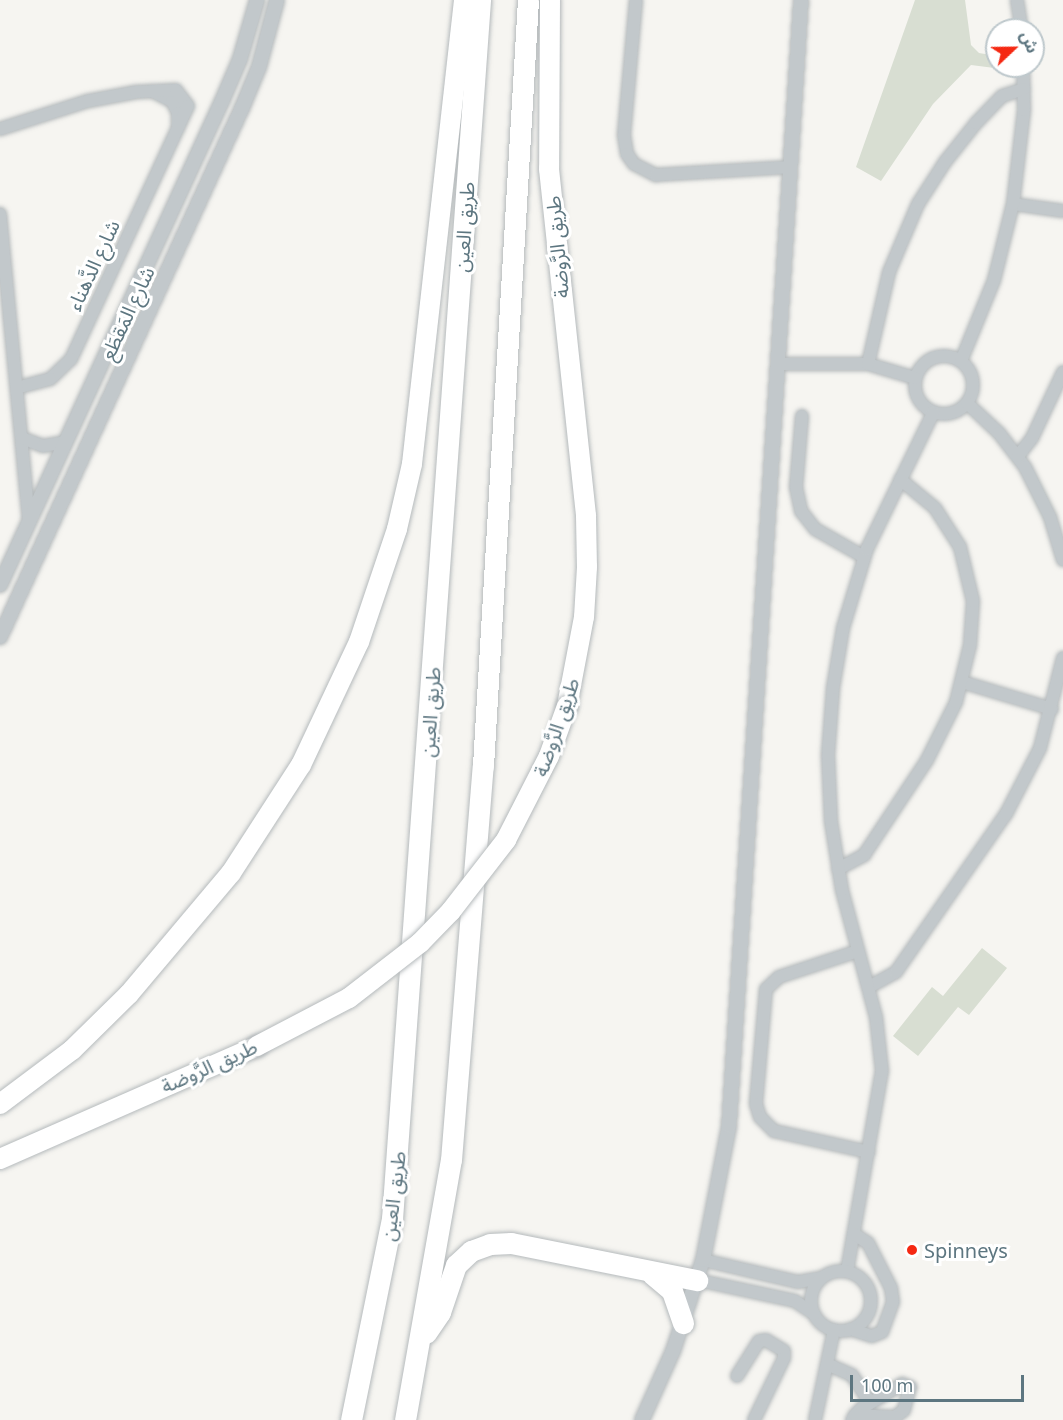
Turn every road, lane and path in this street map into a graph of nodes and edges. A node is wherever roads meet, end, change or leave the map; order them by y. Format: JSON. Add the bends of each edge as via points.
{"nodes":[{"id":1,"x":257,"y":0,"type":"edge"},
{"id":2,"x":277,"y":0,"type":"edge"},
{"id":3,"x":464,"y":0,"type":"edge"},
{"id":4,"x":480,"y":0,"type":"edge"},
{"id":5,"x":528,"y":0,"type":"edge"},
{"id":6,"x":550,"y":0,"type":"edge"},
{"id":7,"x":557,"y":0,"type":"edge"},
{"id":8,"x":636,"y":0,"type":"edge"},
{"id":9,"x":801,"y":0,"type":"edge"},
{"id":10,"x":1017,"y":0,"type":"edge"},
{"id":11,"x":1020,"y":18,"type":"edge"},
{"id":12,"x":1024,"y":78,"type":"edge"},
{"id":13,"x":1024,"y":89,"type":"junction"},
{"id":14,"x":548,"y":106,"type":"junction"},
{"id":15,"x":0,"y":129,"type":"edge"},
{"id":16,"x":790,"y":167,"type":"junction"},
{"id":17,"x":1013,"y":204,"type":"junction"},
{"id":18,"x":1063,"y":211,"type":"edge"},
{"id":19,"x":0,"y":214,"type":"edge"},
{"id":20,"x":140,"y":280,"type":"junction"},
{"id":21,"x":157,"y":294,"type":"junction"},
{"id":22,"x":961,"y":361,"type":"junction"},
{"id":23,"x":778,"y":364,"type":"junction"},
{"id":24,"x":868,"y":364,"type":"junction"},
{"id":25,"x":1063,"y":372,"type":"edge"},
{"id":26,"x":915,"y":378,"type":"junction"},
{"id":27,"x":16,"y":388,"type":"junction"},
{"id":28,"x":967,"y":403,"type":"junction"},
{"id":29,"x":933,"y":413,"type":"junction"},
{"id":30,"x":802,"y":416,"type":"dead end"},
{"id":31,"x":22,"y":438,"type":"junction"},
{"id":32,"x":65,"y":442,"type":"junction"},
{"id":33,"x":1018,"y":456,"type":"junction"},
{"id":34,"x":900,"y":479,"type":"junction"},
{"id":35,"x":29,"y":522,"type":"junction"},
{"id":36,"x":864,"y":557,"type":"junction"},
{"id":37,"x":1063,"y":560,"type":"edge"},
{"id":38,"x":0,"y":585,"type":"edge"},
{"id":39,"x":0,"y":637,"type":"edge"},
{"id":40,"x":1063,"y":658,"type":"edge"},
{"id":41,"x":962,"y":682,"type":"junction"},
{"id":42,"x":1052,"y":709,"type":"junction"},
{"id":43,"x":837,"y":868,"type":"junction"},
{"id":44,"x":858,"y":951,"type":"junction"},
{"id":45,"x":868,"y":987,"type":"junction"},
{"id":46,"x":0,"y":1104,"type":"edge"},
{"id":47,"x":869,"y":1152,"type":"junction"},
{"id":48,"x":0,"y":1160,"type":"edge"},
{"id":49,"x":854,"y":1234,"type":"junction"},
{"id":50,"x":700,"y":1270,"type":"junction"},
{"id":51,"x":646,"y":1271,"type":"junction"},
{"id":52,"x":749,"y":1271,"type":"junction"},
{"id":53,"x":847,"y":1272,"type":"junction"},
{"id":54,"x":821,"y":1278,"type":"junction"},
{"id":55,"x":887,"y":1279,"type":"junction"},
{"id":56,"x":862,"y":1280,"type":"junction"},
{"id":57,"x":745,"y":1291,"type":"junction"},
{"id":58,"x":814,"y":1314,"type":"junction"},
{"id":59,"x":683,"y":1323,"type":"junction"},
{"id":60,"x":850,"y":1329,"type":"junction"},
{"id":61,"x":834,"y":1330,"type":"junction"},
{"id":62,"x":421,"y":1338,"type":"junction"},
{"id":63,"x":827,"y":1364,"type":"junction"},
{"id":64,"x":737,"y":1376,"type":"dead end"},
{"id":65,"x":870,"y":1403,"type":"junction"},
{"id":66,"x":854,"y":1417,"type":"edge"},
{"id":67,"x":351,"y":1420,"type":"edge"},
{"id":68,"x":405,"y":1420,"type":"edge"},
{"id":69,"x":642,"y":1420,"type":"edge"},
{"id":70,"x":754,"y":1420,"type":"edge"},
{"id":71,"x":815,"y":1420,"type":"edge"}],
"edges":[{"from":1,"to":20,"type":"street","name":"شارع المَقطَع","via":[[240,59]]},
{"from":2,"to":21,"type":"street","name":"شارع المَقطَع","via":[[242,108]]},
{"from":3,"to":46,"type":"highway","via":[[412,464],[397,529],[359,642],[302,765],[231,873],[129,994],[72,1050]]},
{"from":4,"to":67,"type":"highway","name":"طريق العين","via":[[392,1219]]},
{"from":5,"to":62,"type":"highway","via":[[483,766],[452,1160]]},
{"from":6,"to":14,"type":"highway","name":"طريق الرَّوضة"},
{"from":7,"to":14,"type":"highway"},
{"from":8,"to":16,"type":"street","via":[[624,141],[634,164],[656,176]]},
{"from":9,"to":16,"type":"street"},
{"from":10,"to":11,"type":"street"},
{"from":12,"to":13,"type":"street"},
{"from":13,"to":17,"type":"street"},
{"from":13,"to":24,"type":"street","via":[[1002,96],[976,123],[918,204],[889,272]]},
{"from":14,"to":48,"type":"highway","name":"طريق الرَّوضة","bridge":true,"via":[[556,253],[586,516],[584,617],[567,706],[523,811],[483,874],[451,911],[412,950],[349,998],[256,1046]]},
{"from":15,"to":27,"type":"street","name":"شارع الدَّهناء","via":[[104,97],[171,88],[184,96],[188,111],[71,359],[50,379]]},
{"from":16,"to":23,"type":"street"},
{"from":17,"to":18,"type":"street"},
{"from":17,"to":22,"type":"street","via":[[994,280]]},
{"from":19,"to":27,"type":"street"},
{"from":20,"to":21,"type":"street","via":[[147,279]]},
{"from":20,"to":32,"type":"street","name":"شارع المَقطَع"},
{"from":21,"to":39,"type":"street","name":"شارع المَقطَع"},
{"from":22,"to":26,"type":"street","via":[[945,356],[930,359]]},
{"from":22,"to":28,"type":"street","via":[[972,381]]},
{"from":23,"to":24,"type":"street"},
{"from":23,"to":50,"type":"street","via":[[729,1126]]},
{"from":24,"to":26,"type":"street"},
{"from":25,"to":33,"type":"street","via":[[1032,438]]},
{"from":26,"to":29,"type":"street","via":[[916,395]]},
{"from":27,"to":31,"type":"street"},
{"from":28,"to":29,"type":"street","via":[[955,412]]},
{"from":28,"to":33,"type":"street"},
{"from":29,"to":34,"type":"street"},
{"from":30,"to":36,"type":"street","via":[[796,487],[801,511],[815,529]]},
{"from":31,"to":32,"type":"street","via":[[43,446]]},
{"from":31,"to":35,"type":"street"},
{"from":32,"to":35,"type":"street","name":"شارع المَقطَع"},
{"from":33,"to":37,"type":"street","via":[[1043,499]]},
{"from":34,"to":36,"type":"street"},
{"from":34,"to":41,"type":"street","via":[[923,496],[945,521],[965,560],[973,601]]},
{"from":35,"to":38,"type":"street","name":"شارع المَقطَع"},
{"from":36,"to":43,"type":"street","via":[[841,637],[829,721],[828,788]]},
{"from":40,"to":42,"type":"street"},
{"from":41,"to":42,"type":"street"},
{"from":41,"to":43,"type":"street","via":[[936,743],[874,841],[859,859]]},
{"from":42,"to":45,"type":"street","via":[[1030,769],[978,856],[896,972]]},
{"from":43,"to":44,"type":"street"},
{"from":44,"to":45,"type":"street"},
{"from":44,"to":47,"type":"street","via":[[779,977],[766,989],[756,1104],[760,1117],[774,1131]]},
{"from":45,"to":47,"type":"street","via":[[879,1032],[882,1071]]},
{"from":47,"to":49,"type":"street"},
{"from":49,"to":53,"type":"street"},
{"from":49,"to":55,"type":"street","via":[[865,1239]]},
{"from":50,"to":51,"type":"highway"},
{"from":50,"to":52,"type":"street"},
{"from":50,"to":57,"type":"street"},
{"from":50,"to":59,"type":"street"},
{"from":51,"to":59,"type":"highway","via":[[669,1285]]},
{"from":51,"to":62,"type":"highway","via":[[511,1243],[490,1244],[471,1251],[456,1265],[436,1320]]},
{"from":52,"to":54,"type":"street","via":[[798,1282]]},
{"from":52,"to":57,"type":"street","via":[[751,1279]]},
{"from":53,"to":54,"type":"street"},
{"from":53,"to":56,"type":"street"},
{"from":54,"to":58,"type":"street","via":[[811,1299]]},
{"from":55,"to":56,"type":"street","via":[[869,1276]]},
{"from":55,"to":60,"type":"street","via":[[893,1302],[886,1329],[872,1336]]},
{"from":56,"to":60,"type":"street","via":[[870,1295],[868,1312]]},
{"from":57,"to":58,"type":"street","via":[[800,1303]]},
{"from":58,"to":61,"type":"street"},
{"from":59,"to":69,"type":"street"},
{"from":60,"to":61,"type":"street"},
{"from":61,"to":63,"type":"street"},
{"from":62,"to":68,"type":"highway"},
{"from":63,"to":65,"type":"street","via":[[852,1375]]},
{"from":63,"to":71,"type":"street"},
{"from":64,"to":70,"type":"street","via":[[759,1341],[766,1340],[784,1351]]},
{"from":65,"to":66,"type":"street"},
{"from":65,"to":66,"type":"street","via":[[902,1384],[910,1387],[904,1410],[895,1417]]}]}
